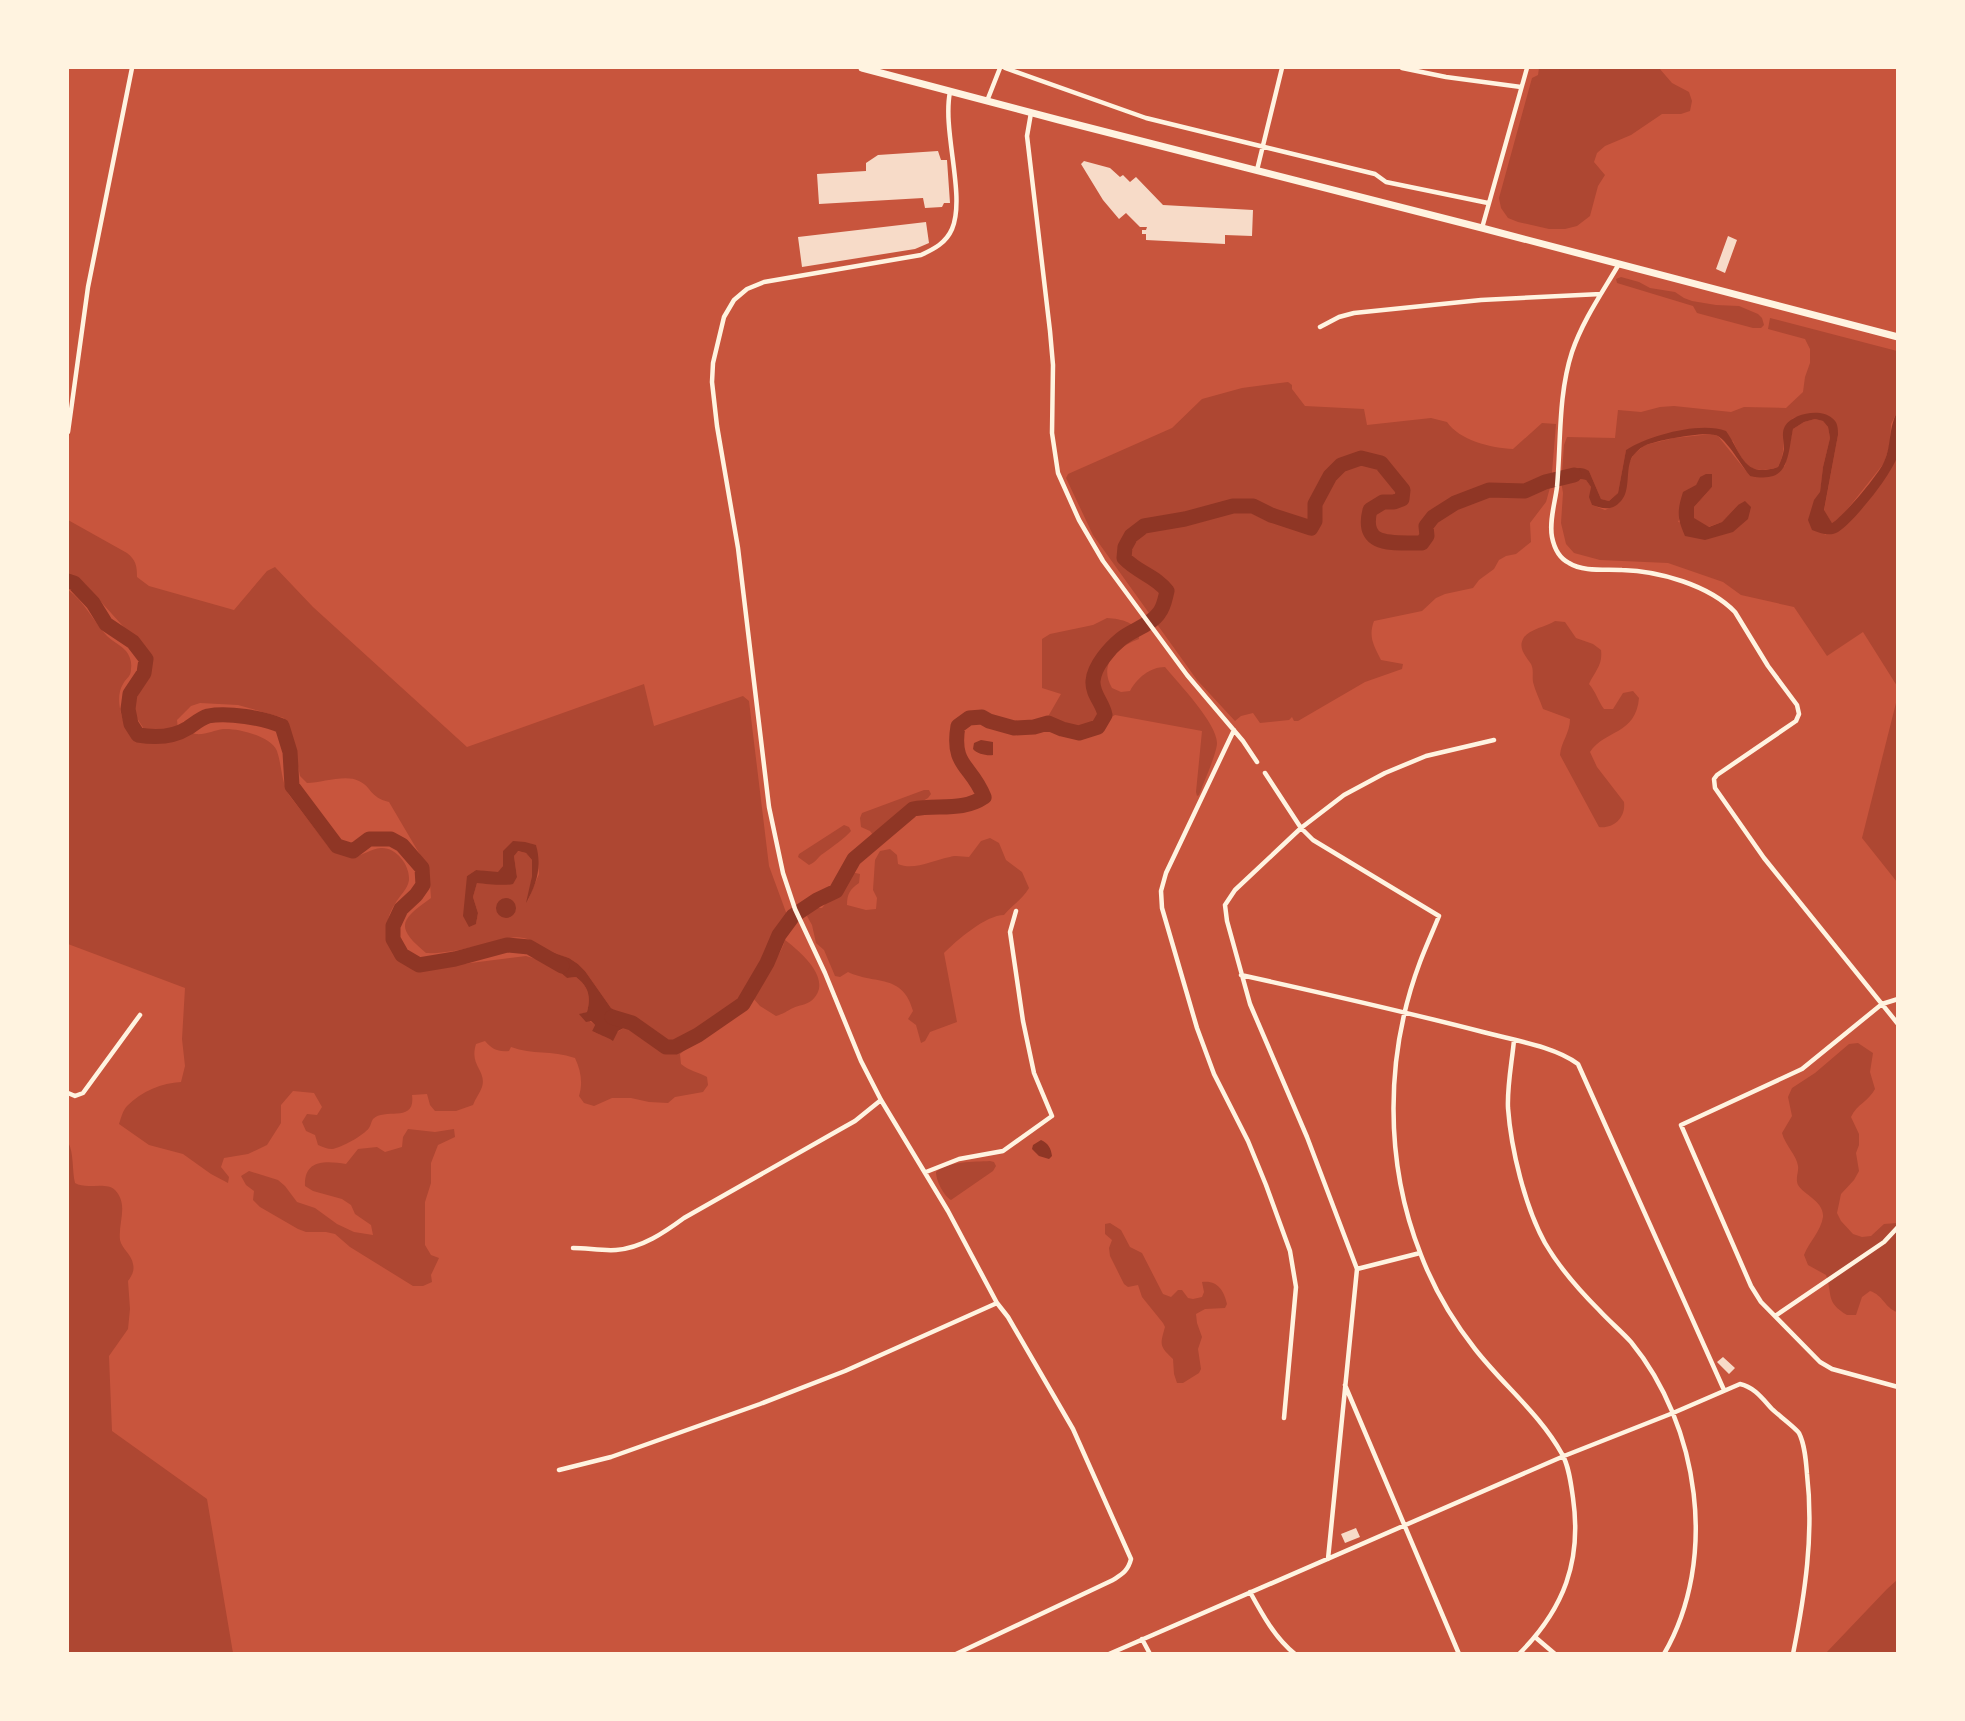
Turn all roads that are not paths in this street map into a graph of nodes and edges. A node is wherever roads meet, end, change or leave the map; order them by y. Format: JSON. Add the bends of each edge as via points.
{"nodes":[{"id":1,"x":132,"y":68,"type":"edge"},
{"id":2,"x":862,"y":68,"type":"edge"},
{"id":3,"x":1000,"y":68,"type":"edge"},
{"id":4,"x":1005,"y":68,"type":"edge"},
{"id":5,"x":1282,"y":68,"type":"edge"},
{"id":6,"x":1402,"y":68,"type":"edge"},
{"id":7,"x":1527,"y":68,"type":"edge"},
{"id":8,"x":1521,"y":87,"type":"junction"},
{"id":9,"x":950,"y":92,"type":"junction"},
{"id":10,"x":987,"y":101,"type":"junction"},
{"id":11,"x":1031,"y":113,"type":"junction"},
{"id":12,"x":1263,"y":146,"type":"junction"},
{"id":13,"x":1257,"y":171,"type":"junction"},
{"id":14,"x":1488,"y":203,"type":"junction"},
{"id":15,"x":1482,"y":228,"type":"junction"},
{"id":16,"x":1619,"y":264,"type":"junction"},
{"id":17,"x":1601,"y":294,"type":"junction"},
{"id":18,"x":1320,"y":327,"type":"dead end"},
{"id":19,"x":1898,"y":337,"type":"edge"},
{"id":20,"x":68,"y":432,"type":"edge"},
{"id":21,"x":1234,"y":730,"type":"junction"},
{"id":22,"x":1494,"y":740,"type":"dead end"},
{"id":23,"x":1257,"y":762,"type":"dead end"},
{"id":24,"x":1265,"y":773,"type":"dead end"},
{"id":25,"x":1301,"y":828,"type":"junction"},
{"id":26,"x":1016,"y":911,"type":"dead end"},
{"id":27,"x":1241,"y":975,"type":"junction"},
{"id":28,"x":1898,"y":999,"type":"edge"},
{"id":29,"x":1882,"y":1004,"type":"junction"},
{"id":30,"x":1406,"y":1012,"type":"junction"},
{"id":31,"x":140,"y":1015,"type":"dead end"},
{"id":32,"x":1898,"y":1024,"type":"edge"},
{"id":33,"x":1514,"y":1040,"type":"junction"},
{"id":34,"x":68,"y":1094,"type":"edge"},
{"id":35,"x":881,"y":1100,"type":"junction"},
{"id":36,"x":926,"y":1172,"type":"junction"},
{"id":37,"x":1898,"y":1227,"type":"edge"},
{"id":38,"x":573,"y":1248,"type":"dead end"},
{"id":39,"x":1420,"y":1253,"type":"junction"},
{"id":40,"x":1357,"y":1269,"type":"junction"},
{"id":41,"x":997,"y":1303,"type":"junction"},
{"id":42,"x":1775,"y":1316,"type":"junction"},
{"id":43,"x":1344,"y":1383,"type":"junction"},
{"id":44,"x":1898,"y":1388,"type":"edge"},
{"id":45,"x":1724,"y":1390,"type":"junction"},
{"id":46,"x":1673,"y":1413,"type":"junction"},
{"id":47,"x":1284,"y":1418,"type":"dead end"},
{"id":48,"x":1564,"y":1456,"type":"junction"},
{"id":49,"x":559,"y":1470,"type":"dead end"},
{"id":50,"x":1405,"y":1525,"type":"junction"},
{"id":51,"x":1328,"y":1559,"type":"junction"},
{"id":52,"x":1250,"y":1592,"type":"junction"},
{"id":53,"x":1536,"y":1637,"type":"junction"},
{"id":54,"x":1142,"y":1639,"type":"junction"},
{"id":55,"x":956,"y":1653,"type":"edge"},
{"id":56,"x":1109,"y":1653,"type":"edge"},
{"id":57,"x":1150,"y":1653,"type":"edge"},
{"id":58,"x":1295,"y":1653,"type":"edge"},
{"id":59,"x":1459,"y":1653,"type":"edge"},
{"id":60,"x":1519,"y":1653,"type":"edge"},
{"id":61,"x":1554,"y":1653,"type":"edge"},
{"id":62,"x":1664,"y":1653,"type":"edge"},
{"id":63,"x":1793,"y":1653,"type":"edge"}],
"edges":[{"from":1,"to":20,"type":"street","via":[[88,287]]},
{"from":2,"to":9,"type":"main road"},
{"from":3,"to":10,"type":"street"},
{"from":4,"to":12,"type":"street","via":[[1146,118]]},
{"from":5,"to":12,"type":"street"},
{"from":6,"to":8,"type":"street"},
{"from":7,"to":8,"type":"street"},
{"from":8,"to":14,"type":"street"},
{"from":9,"to":10,"type":"main road"},
{"from":9,"to":35,"type":"street","via":[[948,114],[956,194],[953,228],[946,240],[921,255],[764,282],[747,289],[734,300],[724,317],[713,363],[713,402],[738,548],[769,807],[783,873],[795,909]]},
{"from":10,"to":11,"type":"main road"},
{"from":11,"to":13,"type":"main road"},
{"from":11,"to":21,"type":"street","via":[[1027,136],[1053,365],[1052,433],[1057,467],[1103,561],[1187,675]]},
{"from":12,"to":13,"type":"street"},
{"from":12,"to":14,"type":"street","via":[[1375,174],[1386,182]]},
{"from":13,"to":15,"type":"main road"},
{"from":14,"to":15,"type":"street"},
{"from":15,"to":16,"type":"main road"},
{"from":16,"to":17,"type":"street"},
{"from":16,"to":19,"type":"main road"},
{"from":17,"to":18,"type":"street","via":[[1481,300],[1354,313]]},
{"from":17,"to":29,"type":"street","via":[[1572,354],[1564,393],[1552,536],[1557,552],[1578,567],[1639,570],[1675,578],[1735,612],[1797,705],[1799,714],[1796,721],[1717,775],[1713,784],[1764,858]]},
{"from":21,"to":23,"type":"street"},
{"from":21,"to":47,"type":"street","via":[[1166,873],[1162,908],[1214,1074],[1248,1142],[1293,1261],[1296,1287]]},
{"from":22,"to":25,"type":"street","via":[[1426,756],[1385,773],[1344,795]]},
{"from":24,"to":25,"type":"street"},
{"from":25,"to":27,"type":"street","via":[[1235,890],[1225,905]]},
{"from":25,"to":30,"type":"street","via":[[1313,840],[1439,916],[1419,964]]},
{"from":26,"to":36,"type":"street","via":[[1010,932],[1023,1021],[1034,1073],[1052,1116],[1003,1151],[959,1159]]},
{"from":27,"to":30,"type":"street"},
{"from":27,"to":40,"type":"street"},
{"from":28,"to":29,"type":"street"},
{"from":29,"to":32,"type":"street"},
{"from":29,"to":42,"type":"street","via":[[1802,1069],[1681,1125],[1751,1286]]},
{"from":30,"to":33,"type":"street"},
{"from":30,"to":39,"type":"street","via":[[1397,1058],[1392,1130],[1396,1164]]},
{"from":31,"to":34,"type":"street","via":[[83,1093]]},
{"from":33,"to":45,"type":"street","via":[[1567,1055],[1578,1064]]},
{"from":33,"to":46,"type":"street","via":[[1508,1107],[1524,1193],[1540,1232],[1566,1273],[1630,1341],[1654,1374]]},
{"from":35,"to":36,"type":"street"},
{"from":35,"to":38,"type":"street","via":[[839,1130],[639,1245],[613,1250]]},
{"from":36,"to":41,"type":"street"},
{"from":37,"to":42,"type":"street","via":[[1884,1242]]},
{"from":39,"to":40,"type":"street"},
{"from":39,"to":48,"type":"street","via":[[1448,1309],[1475,1349],[1546,1429]]},
{"from":40,"to":43,"type":"street"},
{"from":41,"to":49,"type":"street","via":[[760,1404],[611,1457]]},
{"from":41,"to":55,"type":"street","via":[[1073,1429],[1131,1559],[1124,1573],[1113,1580]]},
{"from":42,"to":44,"type":"street","via":[[1820,1362]]},
{"from":43,"to":50,"type":"street"},
{"from":43,"to":51,"type":"street"},
{"from":45,"to":46,"type":"street"},
{"from":45,"to":63,"type":"street","via":[[1740,1384],[1750,1386],[1798,1432],[1805,1456],[1809,1544],[1806,1588]]},
{"from":46,"to":48,"type":"street"},
{"from":46,"to":62,"type":"street","via":[[1690,1474],[1694,1556],[1689,1588]]},
{"from":48,"to":50,"type":"street"},
{"from":48,"to":53,"type":"street","via":[[1576,1518],[1572,1565],[1551,1617]]},
{"from":50,"to":51,"type":"street"},
{"from":50,"to":59,"type":"street"},
{"from":51,"to":52,"type":"street"},
{"from":52,"to":54,"type":"street"},
{"from":52,"to":58,"type":"street","via":[[1272,1628]]},
{"from":53,"to":60,"type":"street"},
{"from":53,"to":61,"type":"street"},
{"from":54,"to":56,"type":"street"},
{"from":54,"to":57,"type":"street"}]}
